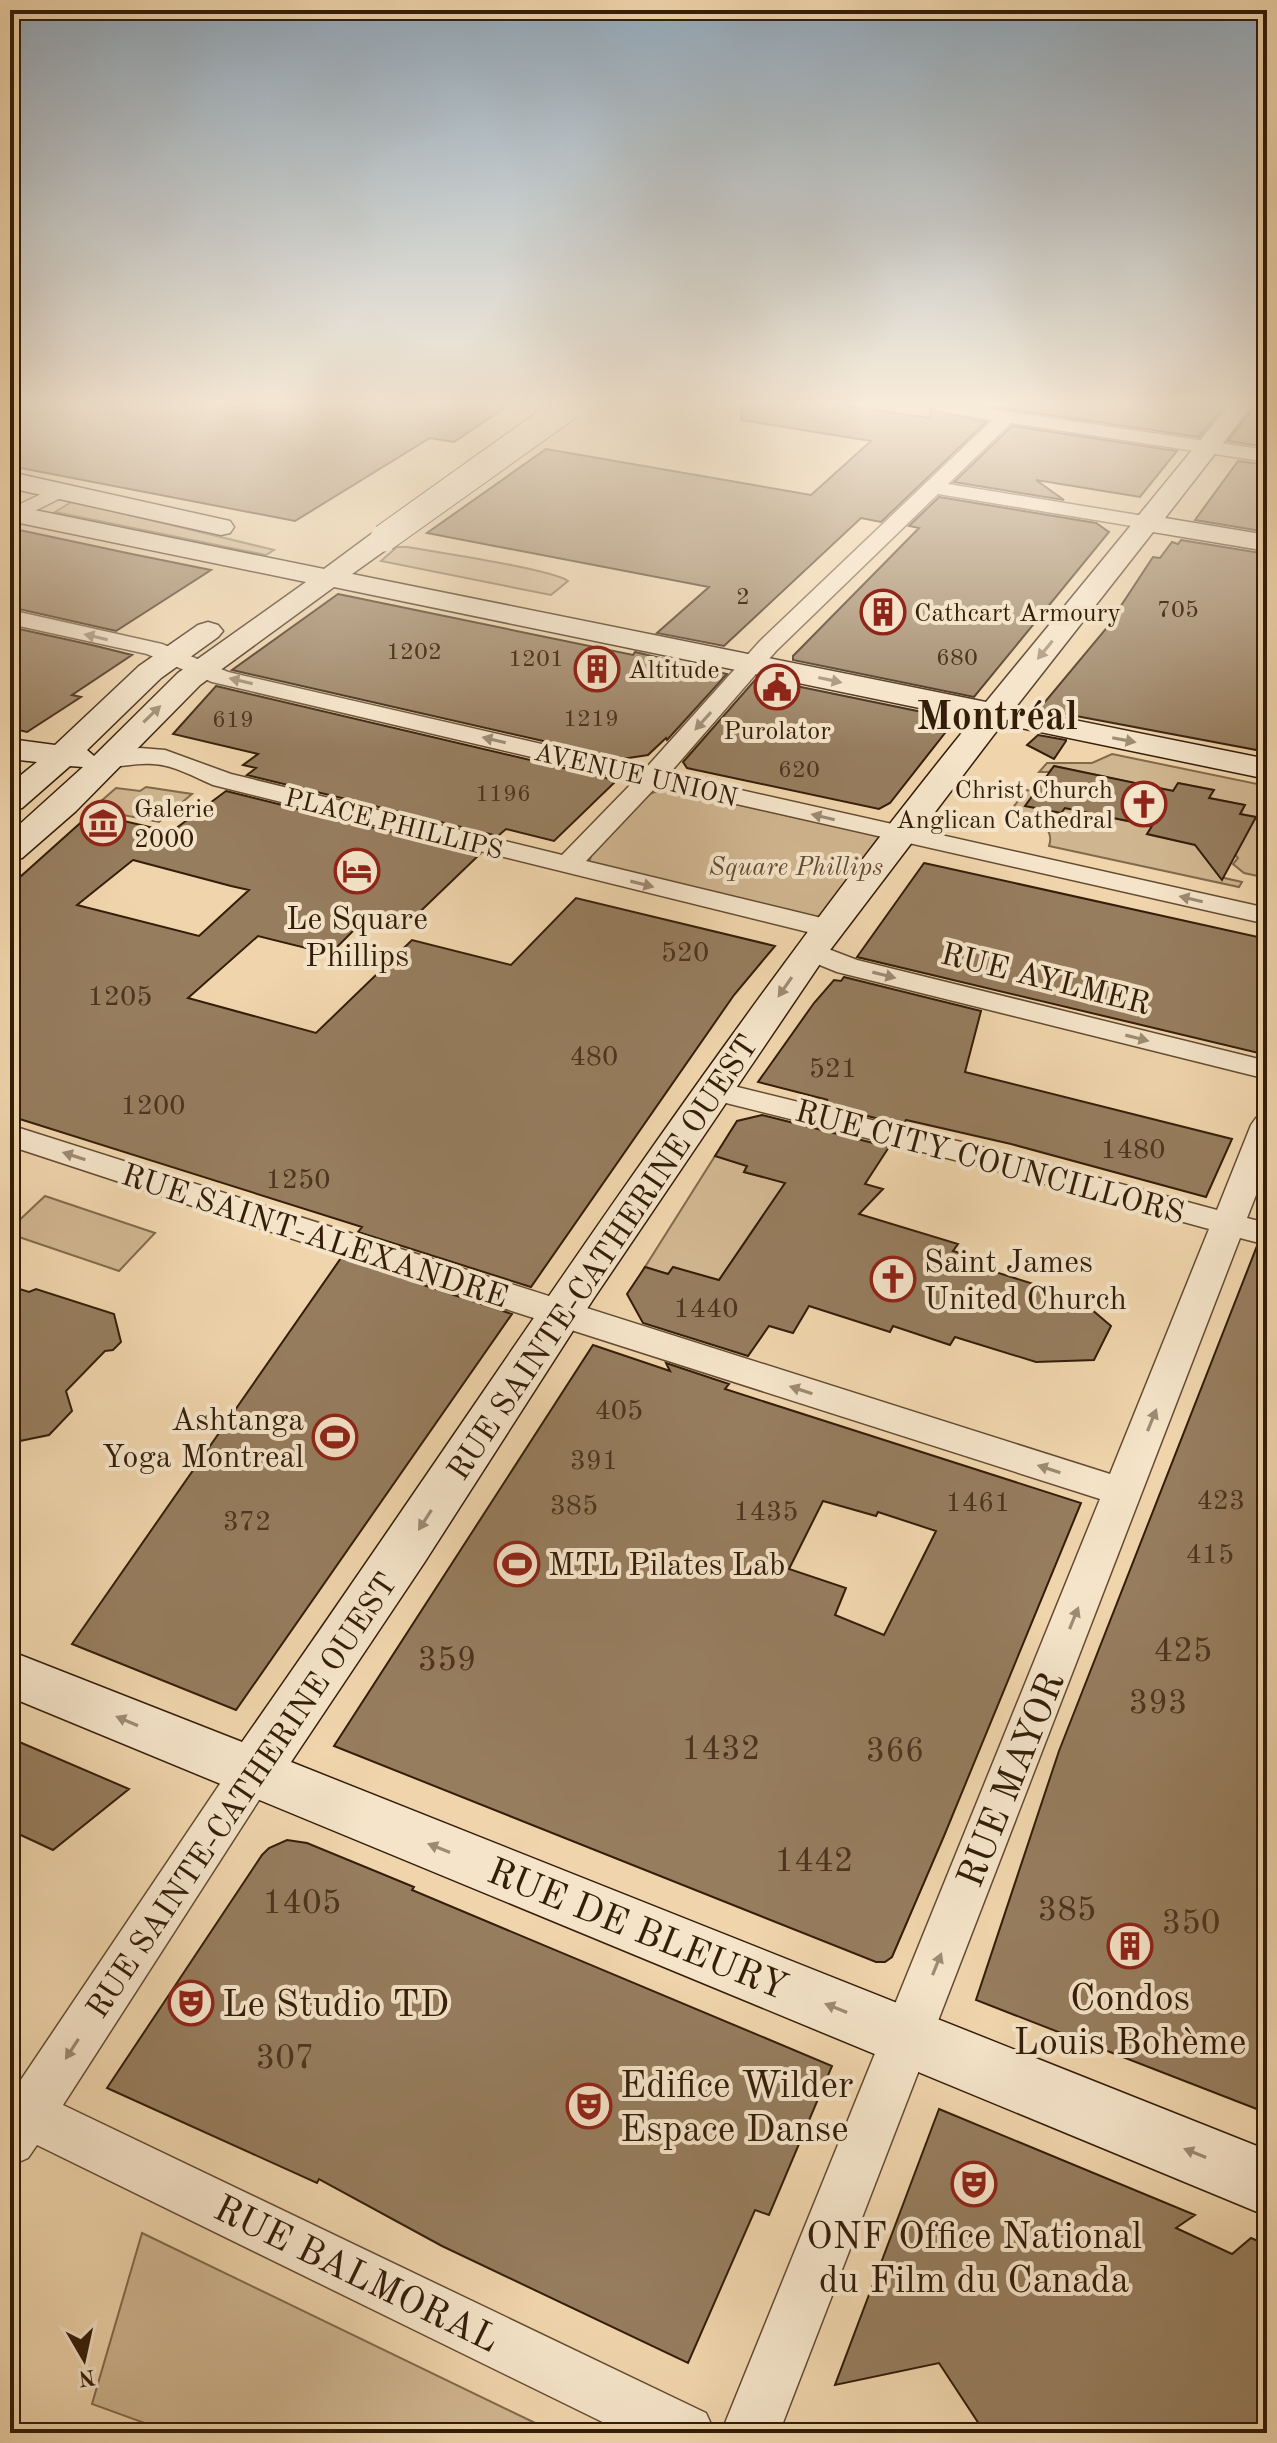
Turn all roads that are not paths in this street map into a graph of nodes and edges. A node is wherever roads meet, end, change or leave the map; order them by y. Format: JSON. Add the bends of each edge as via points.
{"nodes":[{"id":1,"x":37,"y":520,"type":"edge"},
{"id":2,"x":190,"y":520,"type":"edge"},
{"id":3,"x":369,"y":520,"type":"edge"},
{"id":4,"x":409,"y":520,"type":"edge"},
{"id":5,"x":899,"y":520,"type":"edge"},
{"id":6,"x":1146,"y":520,"type":"edge"},
{"id":7,"x":1167,"y":520,"type":"edge"},
{"id":8,"x":1185,"y":520,"type":"edge"},
{"id":9,"x":1267,"y":529,"type":"edge"},
{"id":10,"x":241,"y":532,"type":"dead end"},
{"id":11,"x":285,"y":543,"type":"dead end"},
{"id":12,"x":1267,"y":543,"type":"edge"},
{"id":13,"x":332,"y":564,"type":"junction"},
{"id":14,"x":295,"y":572,"type":"junction"},
{"id":15,"x":10,"y":617,"type":"edge"},
{"id":16,"x":171,"y":657,"type":"junction"},
{"id":17,"x":753,"y":665,"type":"junction"},
{"id":18,"x":200,"y":669,"type":"junction"},
{"id":19,"x":993,"y":714,"type":"junction"},
{"id":20,"x":10,"y":749,"type":"edge"},
{"id":21,"x":61,"y":756,"type":"junction"},
{"id":22,"x":105,"y":760,"type":"junction"},
{"id":23,"x":1267,"y":769,"type":"edge"},
{"id":24,"x":652,"y":777,"type":"junction"},
{"id":25,"x":10,"y":801,"type":"edge"},
{"id":26,"x":899,"y":835,"type":"junction"},
{"id":27,"x":10,"y":851,"type":"edge"},
{"id":28,"x":567,"y":865,"type":"junction"},
{"id":29,"x":1267,"y":916,"type":"edge"},
{"id":30,"x":819,"y":939,"type":"junction"},
{"id":31,"x":1267,"y":1070,"type":"edge"},
{"id":32,"x":713,"y":1090,"type":"junction"},
{"id":33,"x":1267,"y":1125,"type":"edge"},
{"id":34,"x":10,"y":1135,"type":"edge"},
{"id":35,"x":1229,"y":1224,"type":"junction"},
{"id":36,"x":1267,"y":1234,"type":"edge"},
{"id":37,"x":560,"y":1314,"type":"junction"},
{"id":38,"x":1123,"y":1492,"type":"junction"},
{"id":39,"x":10,"y":1673,"type":"edge"},
{"id":40,"x":252,"y":1773,"type":"junction"},
{"id":41,"x":908,"y":2037,"type":"junction"},
{"id":42,"x":19,"y":2128,"type":"edge"},
{"id":43,"x":1267,"y":2183,"type":"edge"},
{"id":44,"x":686,"y":2433,"type":"edge"},
{"id":45,"x":750,"y":2433,"type":"edge"}],
"edges":[{"from":1,"to":14,"type":"main road"},
{"from":2,"to":10,"type":"main road"},
{"from":3,"to":13,"type":"main road","via":[[353,531]]},
{"from":4,"to":13,"type":"main road","bridge":true},
{"from":5,"to":17,"type":"street"},
{"from":6,"to":19,"type":"main road","name":"RUE SAINTE-CATHERINE OUEST","one_way":true},
{"from":7,"to":12,"type":"main road"},
{"from":8,"to":9,"type":"main road"},
{"from":11,"to":13,"type":"main road"},
{"from":13,"to":14,"type":"main road"},
{"from":13,"to":17,"type":"main road","via":[[738,648]]},
{"from":13,"to":18,"type":"main road"},
{"from":14,"to":16,"type":"main road"},
{"from":16,"to":15,"type":"street","name":"AVENUE UNION","one_way":true},
{"from":16,"to":18,"type":"street","name":"AVENUE UNION"},
{"from":16,"to":21,"type":"main road"},
{"from":17,"to":19,"type":"main road","one_way":true},
{"from":17,"to":24,"type":"street","one_way":true},
{"from":22,"to":18,"type":"main road","one_way":true},
{"from":24,"to":18,"type":"street","name":"AVENUE UNION","one_way":true},
{"from":19,"to":23,"type":"main road","one_way":true},
{"from":19,"to":26,"type":"main road","name":"RUE SAINTE-CATHERINE OUEST"},
{"from":20,"to":21,"type":"main road"},
{"from":21,"to":22,"type":"main road"},
{"from":21,"to":25,"type":"main road"},
{"from":22,"to":27,"type":"main road"},
{"from":22,"to":28,"type":"street","name":"PLACE PHILLIPS","via":[[126,772],[222,780]]},
{"from":26,"to":24,"type":"street","name":"AVENUE UNION","one_way":true},
{"from":24,"to":28,"type":"street"},
{"from":29,"to":26,"type":"street","name":"AVENUE UNION","one_way":true},
{"from":26,"to":30,"type":"main road","name":"RUE SAINTE-CATHERINE OUEST"},
{"from":28,"to":30,"type":"street","name":"PLACE PHILLIPS","one_way":true},
{"from":30,"to":31,"type":"street","name":"RUE AYLMER","one_way":true,"via":[[847,966]]},
{"from":30,"to":32,"type":"main road","name":"RUE SAINTE-CATHERINE OUEST","one_way":true},
{"from":32,"to":35,"type":"street","name":"RUE CITY COUNCILLORS"},
{"from":32,"to":37,"type":"main road","name":"RUE SAINTE-CATHERINE OUEST"},
{"from":33,"to":35,"type":"street","name":"RUE MAYOR"},
{"from":37,"to":34,"type":"street","name":"RUE SAINT-ALEXANDRE","one_way":true},
{"from":35,"to":36,"type":"street","name":"RUE CITY COUNCILLORS"},
{"from":38,"to":35,"type":"street","name":"RUE MAYOR","one_way":true},
{"from":38,"to":37,"type":"street","name":"RUE SAINT-ALEXANDRE","one_way":true},
{"from":37,"to":40,"type":"main road","name":"RUE SAINTE-CATHERINE OUEST","one_way":true},
{"from":41,"to":38,"type":"street","name":"RUE MAYOR","one_way":true},
{"from":40,"to":39,"type":"main road","name":"RUE DE BLEURY","one_way":true},
{"from":41,"to":40,"type":"main road","name":"RUE DE BLEURY","one_way":true},
{"from":40,"to":42,"type":"street","name":"RUE SAINTE-CATHERINE OUEST","one_way":true},
{"from":43,"to":41,"type":"main road","name":"RUE DE BLEURY","one_way":true},
{"from":41,"to":45,"type":"street","name":"RUE MAYOR"},
{"from":42,"to":44,"type":"street","name":"RUE BALMORAL"}]}
